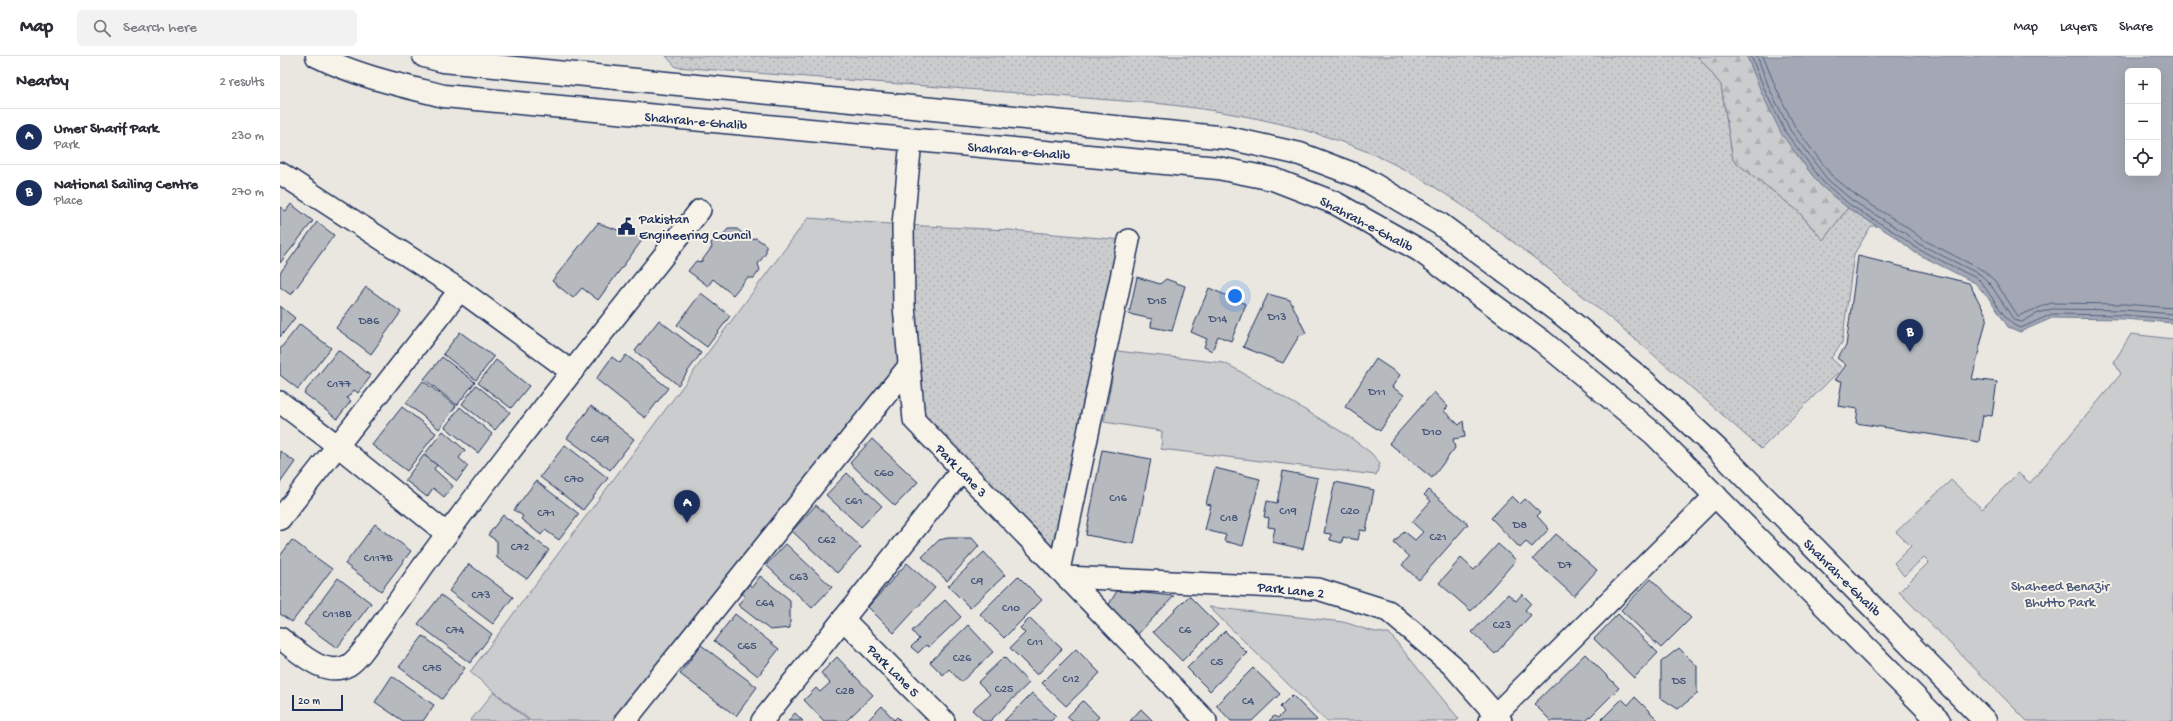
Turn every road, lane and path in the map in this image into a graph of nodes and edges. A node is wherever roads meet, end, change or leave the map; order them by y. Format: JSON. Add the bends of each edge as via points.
{"nodes":[{"id":1,"x":317,"y":56,"type":"edge"},
{"id":2,"x":424,"y":56,"type":"edge"},
{"id":3,"x":911,"y":140,"type":"junction"},
{"id":4,"x":280,"y":173,"type":"edge"},
{"id":5,"x":700,"y":210,"type":"dead end"},
{"id":6,"x":1129,"y":240,"type":"dead end"},
{"id":7,"x":460,"y":290,"type":"junction"},
{"id":8,"x":909,"y":366,"type":"junction"},
{"id":9,"x":572,"y":372,"type":"junction"},
{"id":10,"x":280,"y":402,"type":"edge"},
{"id":11,"x":1674,"y":409,"type":"junction"},
{"id":12,"x":1650,"y":430,"type":"junction"},
{"id":13,"x":1700,"y":434,"type":"junction"},
{"id":14,"x":338,"y":446,"type":"junction"},
{"id":15,"x":1680,"y":459,"type":"junction"},
{"id":16,"x":962,"y":470,"type":"junction"},
{"id":17,"x":1716,"y":495,"type":"junction"},
{"id":18,"x":280,"y":519,"type":"edge"},
{"id":19,"x":447,"y":534,"type":"junction"},
{"id":20,"x":1063,"y":573,"type":"junction"},
{"id":21,"x":843,"y":619,"type":"junction"},
{"id":22,"x":280,"y":638,"type":"edge"},
{"id":23,"x":1495,"y":719,"type":"edge"},
{"id":24,"x":625,"y":721,"type":"edge"},
{"id":25,"x":762,"y":721,"type":"edge"},
{"id":26,"x":944,"y":721,"type":"edge"},
{"id":27,"x":1206,"y":721,"type":"edge"},
{"id":28,"x":1938,"y":721,"type":"edge"},
{"id":29,"x":1985,"y":721,"type":"edge"}],
"edges":[{"from":1,"to":3,"type":"main road","name":"Shahrah-e-Ghalib","via":[[334,65],[379,80],[444,96]]},
{"from":2,"to":11,"type":"main road","via":[[443,61],[1228,138],[1300,154],[1361,177],[1440,224],[1564,316],[1646,382]]},
{"from":3,"to":8,"type":"street","name":"Park Lane 3","via":[[903,225],[904,306]]},
{"from":3,"to":12,"type":"main road","name":"Shahrah-e-Ghalib","via":[[1218,168],[1273,179],[1335,203],[1419,250],[1542,341]]},
{"from":4,"to":7,"type":"street"},
{"from":5,"to":9,"type":"street"},
{"from":6,"to":20,"type":"street"},
{"from":7,"to":9,"type":"street"},
{"from":7,"to":14,"type":"street"},
{"from":8,"to":16,"type":"street","name":"Park Lane 3","via":[[914,420]]},
{"from":8,"to":24,"type":"street"},
{"from":9,"to":19,"type":"street"},
{"from":10,"to":14,"type":"street"},
{"from":11,"to":12,"type":"main road","via":[[1674,421],[1667,430]]},
{"from":11,"to":13,"type":"main road","name":"Shahrah-e-Ghalib"},
{"from":12,"to":15,"type":"main road","name":"Shahrah-e-Ghalib"},
{"from":13,"to":15,"type":"main road","via":[[1685,440]]},
{"from":13,"to":29,"type":"main road","name":"Shahrah-e-Ghalib"},
{"from":14,"to":18,"type":"street"},
{"from":14,"to":19,"type":"street"},
{"from":15,"to":17,"type":"main road","name":"Shahrah-e-Ghalib"},
{"from":16,"to":20,"type":"street","name":"Park Lane 3"},
{"from":16,"to":21,"type":"street"},
{"from":17,"to":23,"type":"street"},
{"from":17,"to":28,"type":"main road"},
{"from":19,"to":22,"type":"street","via":[[350,664],[339,669],[325,668],[309,660]]},
{"from":20,"to":23,"type":"street","name":"Park Lane 2","via":[[1318,589],[1388,612],[1452,665]]},
{"from":20,"to":27,"type":"street","name":"Park Lane 3"},
{"from":21,"to":25,"type":"street"},
{"from":21,"to":26,"type":"street","name":"Park Lane 5"}]}
